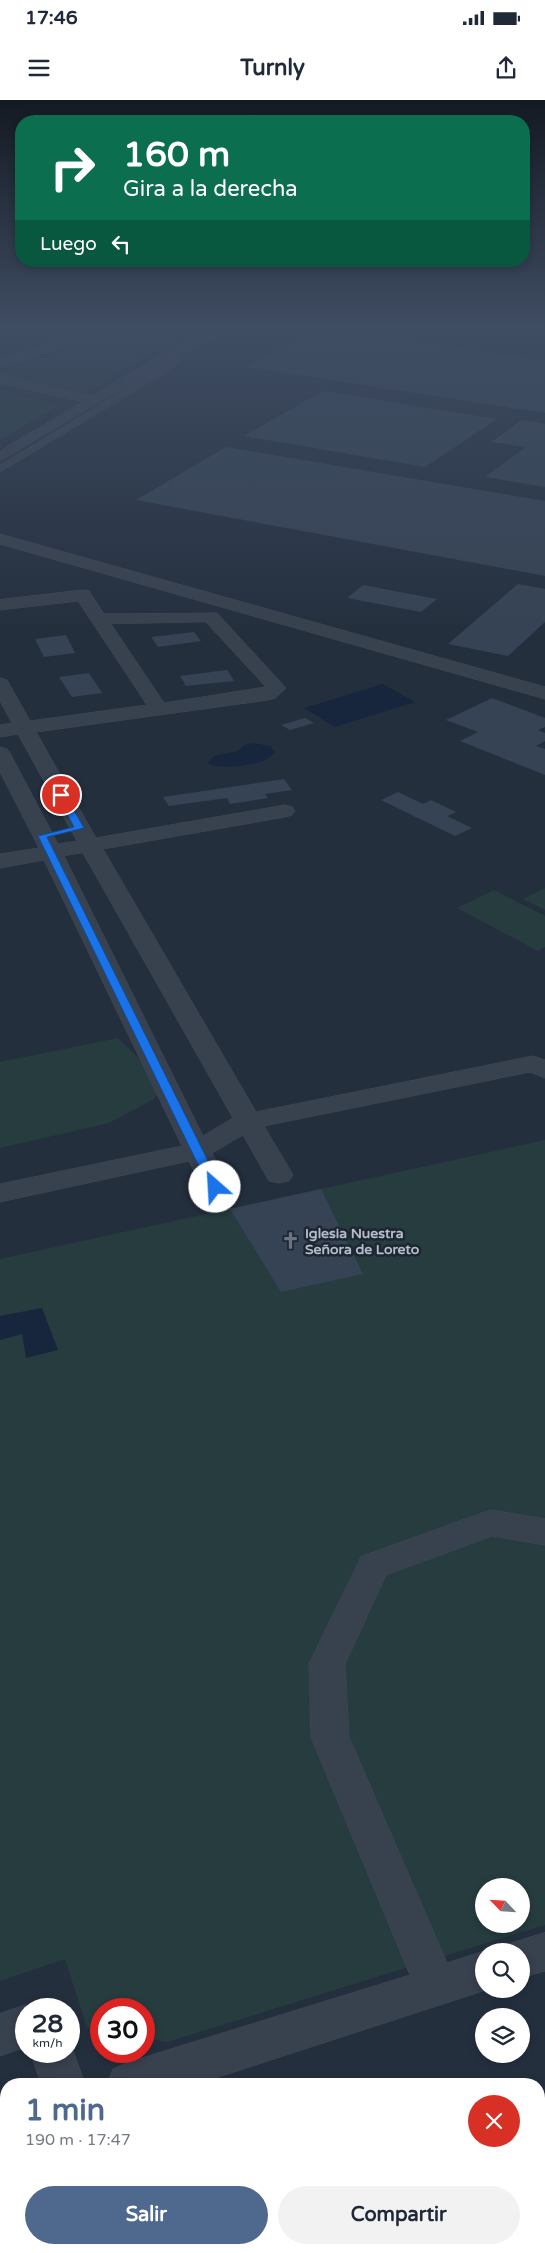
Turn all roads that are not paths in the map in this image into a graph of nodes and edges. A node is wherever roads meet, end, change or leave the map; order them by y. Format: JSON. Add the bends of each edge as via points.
{"nodes":[{"id":1,"x":48,"y":428,"type":"edge"},
{"id":2,"x":67,"y":428,"type":"edge"},
{"id":3,"x":0,"y":457,"type":"edge"},
{"id":4,"x":0,"y":469,"type":"edge"},
{"id":5,"x":0,"y":539,"type":"edge"},
{"id":6,"x":0,"y":605,"type":"edge"},
{"id":7,"x":99,"y":619,"type":"junction"},
{"id":8,"x":0,"y":684,"type":"edge"},
{"id":9,"x":545,"y":693,"type":"edge"},
{"id":10,"x":159,"y":710,"type":"junction"},
{"id":11,"x":24,"y":728,"type":"junction"},
{"id":12,"x":0,"y":732,"type":"edge"},
{"id":13,"x":0,"y":753,"type":"edge"},
{"id":14,"x":286,"y":811,"type":"dead end"},
{"id":15,"x":84,"y":836,"type":"junction"},
{"id":16,"x":0,"y":843,"type":"edge"},
{"id":17,"x":46,"y":844,"type":"junction"},
{"id":18,"x":0,"y":860,"type":"edge"},
{"id":19,"x":545,"y":1070,"type":"edge"},
{"id":20,"x":248,"y":1121,"type":"junction"},
{"id":21,"x":197,"y":1151,"type":"junction"},
{"id":22,"x":279,"y":1175,"type":"dead end"},
{"id":23,"x":215,"y":1187,"type":"dead end"},
{"id":24,"x":0,"y":1193,"type":"edge"},
{"id":25,"x":545,"y":1532,"type":"edge"},
{"id":26,"x":545,"y":1952,"type":"edge"},
{"id":27,"x":530,"y":1956,"type":"edge"},
{"id":28,"x":475,"y":1974,"type":"edge"},
{"id":29,"x":434,"y":1985,"type":"junction"},
{"id":30,"x":15,"y":2030,"type":"edge"},
{"id":31,"x":0,"y":2035,"type":"edge"},
{"id":32,"x":56,"y":2063,"type":"edge"},
{"id":33,"x":61,"y":2078,"type":"edge"},
{"id":34,"x":147,"y":2078,"type":"edge"}],
"edges":[{"from":1,"to":3,"type":"street"},
{"from":2,"to":4,"type":"lane"},
{"from":5,"to":9,"type":"street"},
{"from":6,"to":7,"type":"street","via":[[83,596]]},
{"from":7,"to":10,"type":"street"},
{"from":7,"to":10,"type":"street","via":[[211,617],[277,688],[268,694]]},
{"from":8,"to":11,"type":"street"},
{"from":10,"to":11,"type":"street"},
{"from":11,"to":12,"type":"street"},
{"from":11,"to":15,"type":"street"},
{"from":13,"to":17,"type":"street"},
{"from":14,"to":15,"type":"street"},
{"from":15,"to":17,"type":"street"},
{"from":15,"to":20,"type":"street"},
{"from":16,"to":17,"type":"street"},
{"from":17,"to":18,"type":"street"},
{"from":17,"to":21,"type":"street"},
{"from":19,"to":20,"type":"street","via":[[533,1064]]},
{"from":20,"to":21,"type":"street"},
{"from":20,"to":22,"type":"street"},
{"from":21,"to":23,"type":"street"},
{"from":21,"to":24,"type":"street"},
{"from":25,"to":29,"type":"street","via":[[491,1523],[373,1566],[327,1664],[330,1737]]},
{"from":26,"to":27,"type":"street"},
{"from":28,"to":29,"type":"street"},
{"from":29,"to":34,"type":"street"},
{"from":30,"to":31,"type":"street"},
{"from":32,"to":33,"type":"street"}]}
